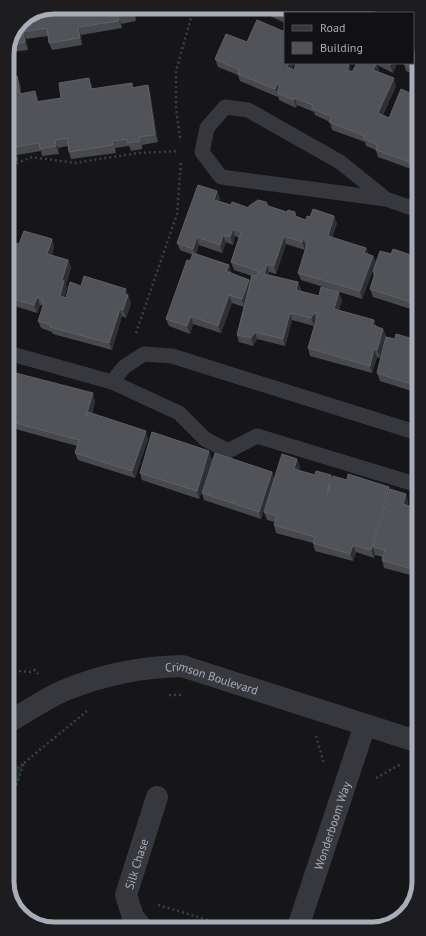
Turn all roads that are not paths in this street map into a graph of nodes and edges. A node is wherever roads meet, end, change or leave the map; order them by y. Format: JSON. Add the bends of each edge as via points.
{"nodes":[{"id":1,"x":386,"y":199,"type":"junction"},
{"id":2,"x":412,"y":208,"type":"edge"},
{"id":3,"x":14,"y":355,"type":"edge"},
{"id":4,"x":112,"y":382,"type":"junction"},
{"id":5,"x":412,"y":431,"type":"edge"},
{"id":6,"x":412,"y":483,"type":"edge"},
{"id":7,"x":14,"y":719,"type":"edge"},
{"id":8,"x":365,"y":725,"type":"junction"},
{"id":9,"x":412,"y":740,"type":"edge"},
{"id":10,"x":157,"y":797,"type":"dead end"},
{"id":11,"x":137,"y":922,"type":"edge"},
{"id":12,"x":300,"y":922,"type":"edge"}],
"edges":[{"from":1,"to":1,"type":"lane","via":[[340,162],[248,110],[225,107],[207,128],[202,152],[221,177]]},
{"from":1,"to":2,"type":"lane"},
{"from":3,"to":4,"type":"lane"},
{"from":4,"to":5,"type":"lane","via":[[124,366],[144,354],[172,356]]},
{"from":4,"to":6,"type":"lane","via":[[179,413],[205,439],[228,451],[257,436]]},
{"from":7,"to":8,"type":"street","name":"Crimson Boulevard","via":[[68,689],[118,672],[149,667],[182,666]]},
{"from":8,"to":9,"type":"street","name":"Crimson Boulevard"},
{"from":8,"to":12,"type":"street","name":"Wonderboom Way"},
{"from":10,"to":11,"type":"street","name":"Silk Chase","via":[[126,896]]}]}
